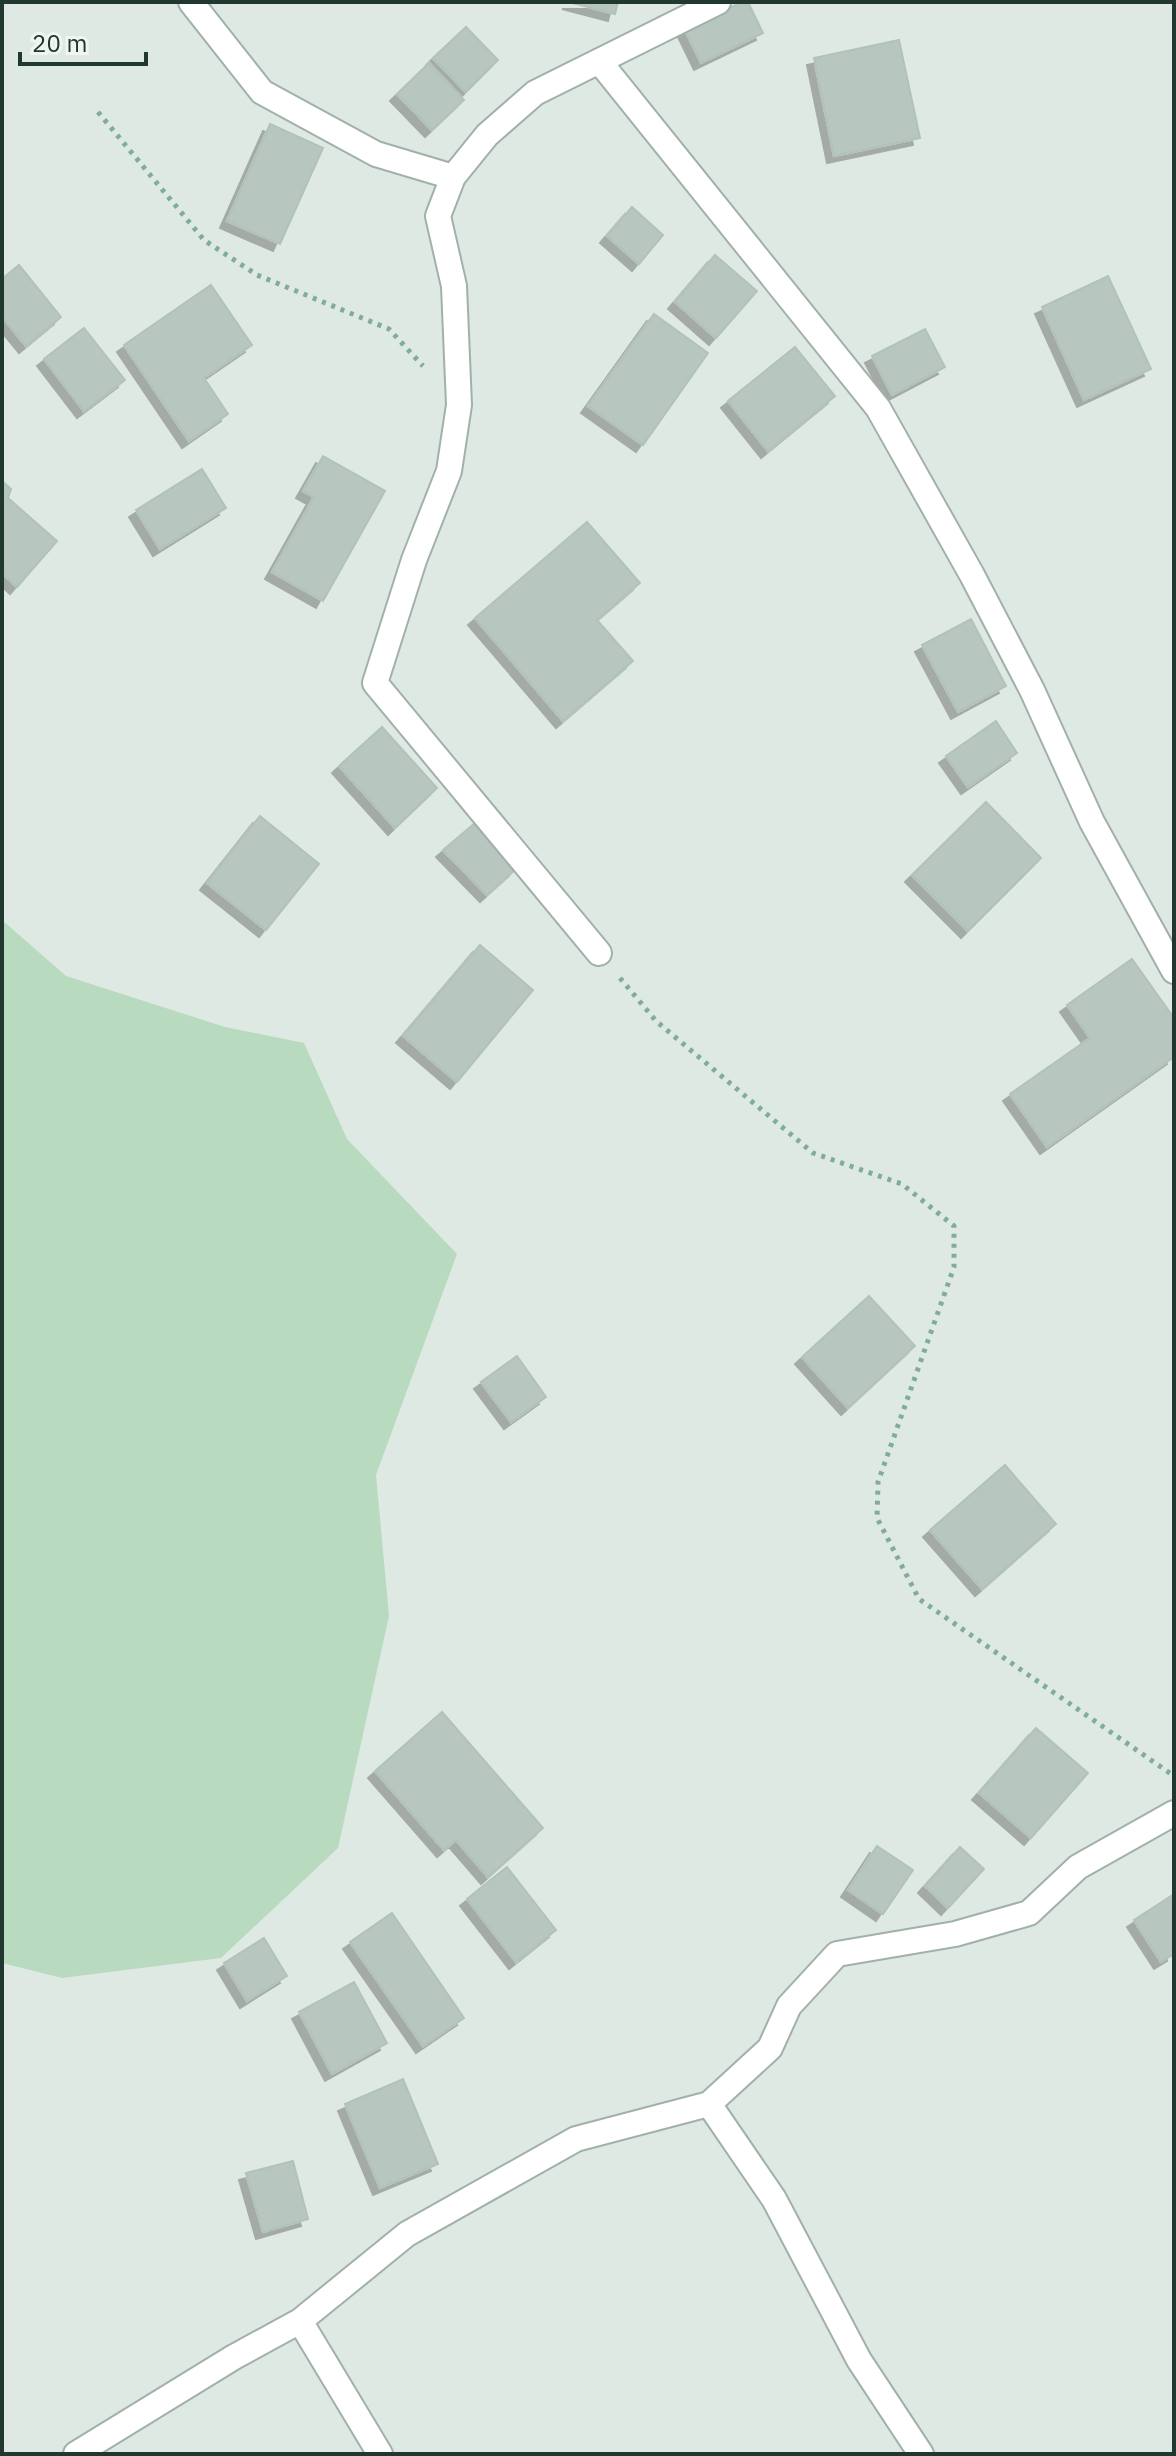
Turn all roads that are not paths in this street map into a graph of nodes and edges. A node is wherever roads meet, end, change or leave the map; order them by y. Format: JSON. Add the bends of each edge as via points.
{"nodes":[{"id":1,"x":191,"y":2,"type":"edge"},
{"id":2,"x":718,"y":2,"type":"edge"},
{"id":3,"x":599,"y":61,"type":"junction"},
{"id":4,"x":453,"y":177,"type":"junction"},
{"id":5,"x":599,"y":953,"type":"road end"},
{"id":6,"x":1174,"y":971,"type":"edge"},
{"id":7,"x":1174,"y":1813,"type":"edge"},
{"id":8,"x":709,"y":2104,"type":"junction"},
{"id":9,"x":300,"y":2321,"type":"junction"},
{"id":10,"x":76,"y":2454,"type":"edge"},
{"id":11,"x":380,"y":2454,"type":"edge"},
{"id":12,"x":921,"y":2454,"type":"edge"}],
"edges":[{"from":1,"to":4,"type":"street","via":[[262,92],[376,154]]},
{"from":2,"to":3,"type":"street"},
{"from":3,"to":4,"type":"street","via":[[535,93],[487,135]]},
{"from":3,"to":6,"type":"street","via":[[878,408],[1032,690],[1092,822]]},
{"from":4,"to":5,"type":"street","via":[[438,216],[454,286],[459,405],[449,471],[375,683]]},
{"from":7,"to":8,"type":"street","via":[[1078,1867],[1029,1913],[955,1934],[837,1954],[789,2006],[770,2048]]},
{"from":8,"to":9,"type":"street","via":[[576,2139],[407,2234]]},
{"from":8,"to":12,"type":"street","via":[[774,2199],[859,2360]]},
{"from":9,"to":10,"type":"street"},
{"from":9,"to":11,"type":"street"}]}
